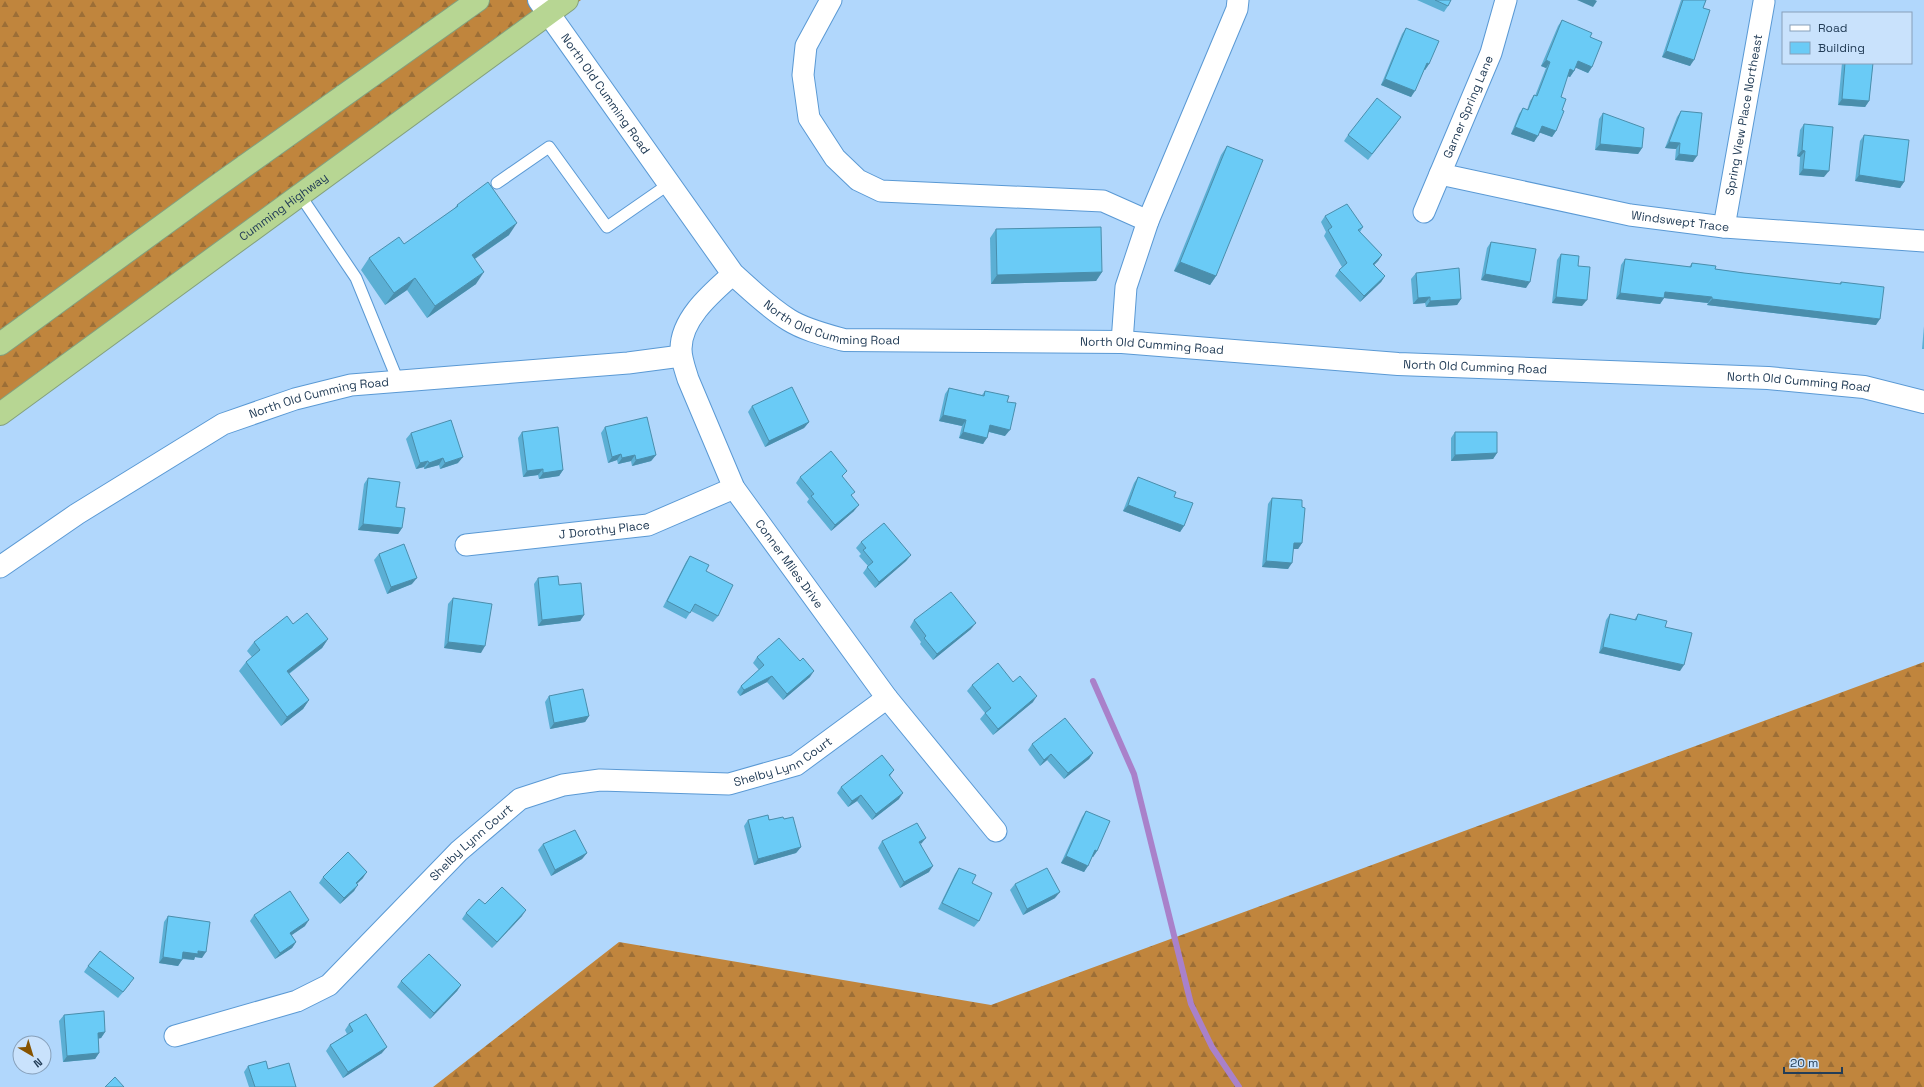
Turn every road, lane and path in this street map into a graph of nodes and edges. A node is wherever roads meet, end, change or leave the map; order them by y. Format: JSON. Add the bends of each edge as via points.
{"nodes":[{"id":1,"x":478,"y":0,"type":"edge"},
{"id":2,"x":567,"y":0,"type":"edge"},
{"id":3,"x":831,"y":0,"type":"edge"},
{"id":4,"x":1238,"y":0,"type":"edge"},
{"id":5,"x":1506,"y":0,"type":"edge"},
{"id":6,"x":1764,"y":2,"type":"dead end"},
{"id":7,"x":544,"y":7,"type":"edge"},
{"id":8,"x":1440,"y":174,"type":"junction"},
{"id":9,"x":497,"y":183,"type":"dead end"},
{"id":10,"x":669,"y":184,"type":"junction"},
{"id":11,"x":300,"y":195,"type":"junction"},
{"id":12,"x":1424,"y":212,"type":"dead end"},
{"id":13,"x":1148,"y":221,"type":"junction"},
{"id":14,"x":1724,"y":227,"type":"junction"},
{"id":15,"x":1924,"y":241,"type":"edge"},
{"id":16,"x":733,"y":274,"type":"junction"},
{"id":17,"x":1122,"y":342,"type":"junction"},
{"id":18,"x":0,"y":344,"type":"edge"},
{"id":19,"x":681,"y":356,"type":"junction"},
{"id":20,"x":398,"y":381,"type":"junction"},
{"id":21,"x":1924,"y":402,"type":"edge"},
{"id":22,"x":0,"y":414,"type":"edge"},
{"id":23,"x":734,"y":488,"type":"junction"},
{"id":24,"x":466,"y":545,"type":"dead end"},
{"id":25,"x":0,"y":567,"type":"edge"},
{"id":26,"x":887,"y":698,"type":"junction"},
{"id":27,"x":996,"y":831,"type":"dead end"},
{"id":28,"x":175,"y":1036,"type":"dead end"}],
"edges":[{"from":1,"to":18,"type":"highway"},
{"from":2,"to":7,"type":"highway","name":"Cumming Highway"},
{"from":3,"to":13,"type":"street","via":[[806,46],[803,75],[809,118],[835,158],[858,180],[881,191],[1103,201]]},
{"from":4,"to":13,"type":"street","via":[[1237,9]]},
{"from":5,"to":8,"type":"street","name":"Garner Spring Lane","via":[[1491,53]]},
{"from":6,"to":14,"type":"street","name":"Spring View Place Northeast"},
{"from":7,"to":10,"type":"street","name":"North Old Cumming Road"},
{"from":7,"to":11,"type":"highway","name":"Cumming Highway"},
{"from":8,"to":12,"type":"street","name":"Garner Spring Lane"},
{"from":8,"to":14,"type":"street","name":"Windswept Trace","via":[[1630,215]]},
{"from":9,"to":10,"type":"lane","via":[[549,147],[606,227]]},
{"from":10,"to":16,"type":"street","name":"North Old Cumming Road"},
{"from":11,"to":20,"type":"lane","via":[[356,278]]},
{"from":11,"to":22,"type":"highway","name":"Cumming Highway"},
{"from":13,"to":17,"type":"street","via":[[1126,287]]},
{"from":14,"to":15,"type":"street","name":"Windswept Trace"},
{"from":16,"to":17,"type":"street","name":"North Old Cumming Road","via":[[763,302],[790,320],[844,340]]},
{"from":16,"to":19,"type":"street","name":"Conner Miles Drive","via":[[705,301],[691,320],[682,339]]},
{"from":17,"to":21,"type":"street","name":"North Old Cumming Road","via":[[1398,364],[1768,378],[1864,387]]},
{"from":19,"to":20,"type":"street","name":"North Old Cumming Road","via":[[628,363]]},
{"from":19,"to":23,"type":"street","name":"Conner Miles Drive","via":[[688,379]]},
{"from":20,"to":25,"type":"street","name":"North Old Cumming Road","via":[[344,387],[294,399],[223,424],[77,514]]},
{"from":23,"to":24,"type":"street","name":"J Dorothy Place","via":[[648,525]]},
{"from":23,"to":26,"type":"street","name":"Conner Miles Drive"},
{"from":26,"to":27,"type":"street","name":"Conner Miles Drive"},
{"from":26,"to":28,"type":"street","name":"Shelby Lynn Court","via":[[796,765],[729,784],[600,780],[563,785],[520,799],[459,851],[330,985],[297,1001]]}]}
